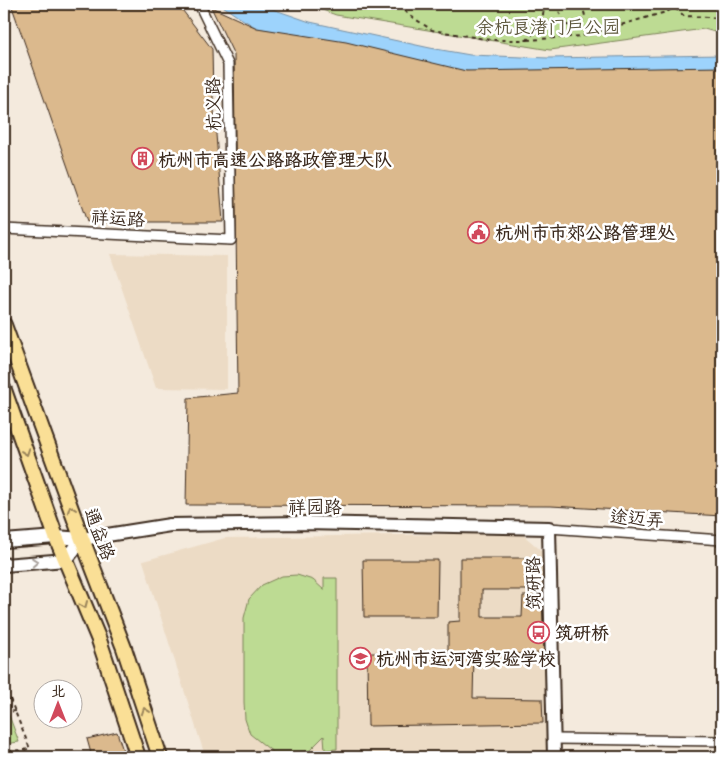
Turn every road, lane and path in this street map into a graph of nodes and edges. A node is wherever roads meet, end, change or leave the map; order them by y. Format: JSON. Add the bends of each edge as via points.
{"nodes":[{"id":1,"x":199,"y":4,"type":"edge"},
{"id":2,"x":400,"y":4,"type":"edge"},
{"id":3,"x":545,"y":4,"type":"edge"},
{"id":4,"x":556,"y":4,"type":"edge"},
{"id":5,"x":582,"y":4,"type":"edge"},
{"id":6,"x":682,"y":4,"type":"edge"},
{"id":7,"x":675,"y":8,"type":"junction"},
{"id":8,"x":722,"y":20,"type":"edge"},
{"id":9,"x":527,"y":40,"type":"junction"},
{"id":10,"x":4,"y":229,"type":"edge"},
{"id":11,"x":231,"y":240,"type":"joint"},
{"id":12,"x":4,"y":325,"type":"edge"},
{"id":13,"x":4,"y":390,"type":"edge"},
{"id":14,"x":550,"y":528,"type":"junction"},
{"id":15,"x":56,"y":537,"type":"junction"},
{"id":16,"x":82,"y":539,"type":"junction"},
{"id":17,"x":722,"y":540,"type":"edge"},
{"id":18,"x":4,"y":541,"type":"edge"},
{"id":19,"x":66,"y":560,"type":"junction"},
{"id":20,"x":4,"y":565,"type":"edge"},
{"id":21,"x":4,"y":684,"type":"edge"},
{"id":22,"x":15,"y":712,"type":"junction"},
{"id":23,"x":4,"y":714,"type":"edge"},
{"id":24,"x":555,"y":740,"type":"junction"},
{"id":25,"x":722,"y":741,"type":"edge"},
{"id":26,"x":4,"y":752,"type":"edge"},
{"id":27,"x":138,"y":757,"type":"edge"},
{"id":28,"x":160,"y":757,"type":"edge"},
{"id":29,"x":554,"y":757,"type":"edge"}],
"edges":[{"from":1,"to":11,"type":"street","name":"杭义路","via":[[228,64]]},
{"from":2,"to":9,"type":"path","via":[[409,15],[432,30],[491,40]]},
{"from":3,"to":9,"type":"path","via":[[541,25]]},
{"from":4,"to":5,"type":"path","via":[[564,25],[577,26],[585,16]]},
{"from":6,"to":7,"type":"path"},
{"from":7,"to":8,"type":"path","via":[[684,16]]},
{"from":7,"to":9,"type":"path","via":[[582,36]]},
{"from":10,"to":11,"type":"street","name":"祥运路"},
{"from":16,"to":12,"type":"main road","name":"通益路","one_way":true},
{"from":13,"to":15,"type":"main road","one_way":true},
{"from":14,"to":16,"type":"street","name":"祥园路","via":[[305,523],[170,525]]},
{"from":14,"to":17,"type":"street","name":"途迈弄"},
{"from":14,"to":24,"type":"street","name":"筑研路"},
{"from":15,"to":16,"type":"street","name":"祥园路"},
{"from":15,"to":18,"type":"street","name":"祥园路"},
{"from":15,"to":19,"type":"main road"},
{"from":16,"to":19,"type":"street"},
{"from":28,"to":16,"type":"main road","name":"通益路","one_way":true,"via":[[124,648]]},
{"from":20,"to":19,"type":"street","one_way":true},
{"from":19,"to":27,"type":"main road","one_way":true,"via":[[99,640]]},
{"from":21,"to":22,"type":"path"},
{"from":22,"to":23,"type":"path"},
{"from":22,"to":26,"type":"path","via":[[30,748]]},
{"from":24,"to":25,"type":"street"},
{"from":24,"to":29,"type":"street","name":"筑研路"}]}
